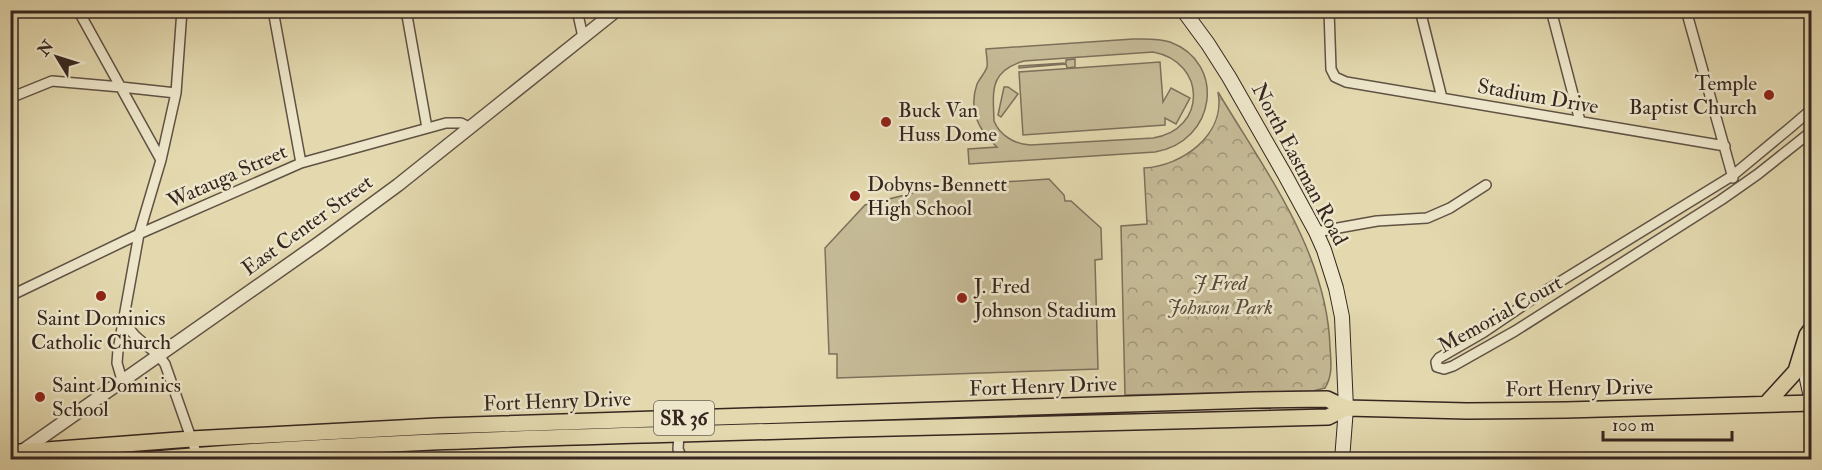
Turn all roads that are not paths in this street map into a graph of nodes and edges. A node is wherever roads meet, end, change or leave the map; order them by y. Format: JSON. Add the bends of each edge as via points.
{"nodes":[{"id":1,"x":78,"y":10,"type":"edge"},
{"id":2,"x":182,"y":10,"type":"edge"},
{"id":3,"x":273,"y":10,"type":"edge"},
{"id":4,"x":406,"y":10,"type":"edge"},
{"id":5,"x":577,"y":10,"type":"edge"},
{"id":6,"x":617,"y":10,"type":"edge"},
{"id":7,"x":1183,"y":10,"type":"edge"},
{"id":8,"x":1329,"y":10,"type":"edge"},
{"id":9,"x":1420,"y":10,"type":"edge"},
{"id":10,"x":1551,"y":10,"type":"edge"},
{"id":11,"x":1686,"y":10,"type":"edge"},
{"id":12,"x":583,"y":37,"type":"junction"},
{"id":13,"x":121,"y":87,"type":"junction"},
{"id":14,"x":176,"y":93,"type":"junction"},
{"id":15,"x":10,"y":98,"type":"edge"},
{"id":16,"x":1442,"y":98,"type":"junction"},
{"id":17,"x":1812,"y":109,"type":"edge"},
{"id":18,"x":1580,"y":122,"type":"junction"},
{"id":19,"x":469,"y":127,"type":"junction"},
{"id":20,"x":428,"y":128,"type":"junction"},
{"id":21,"x":1812,"y":131,"type":"edge"},
{"id":22,"x":1725,"y":146,"type":"junction"},
{"id":23,"x":161,"y":160,"type":"junction"},
{"id":24,"x":301,"y":163,"type":"junction"},
{"id":25,"x":1732,"y":176,"type":"junction"},
{"id":26,"x":1486,"y":185,"type":"dead end"},
{"id":27,"x":1738,"y":188,"type":"junction"},
{"id":28,"x":1316,"y":232,"type":"junction"},
{"id":29,"x":139,"y":234,"type":"junction"},
{"id":30,"x":1540,"y":294,"type":"junction"},
{"id":31,"x":10,"y":296,"type":"edge"},
{"id":32,"x":1550,"y":309,"type":"junction"},
{"id":33,"x":124,"y":320,"type":"junction"},
{"id":34,"x":1812,"y":328,"type":"edge"},
{"id":35,"x":1812,"y":346,"type":"edge"},
{"id":36,"x":159,"y":354,"type":"junction"},
{"id":37,"x":122,"y":380,"type":"junction"},
{"id":38,"x":1812,"y":403,"type":"edge"},
{"id":39,"x":1766,"y":404,"type":"junction"},
{"id":40,"x":1346,"y":408,"type":"junction"},
{"id":41,"x":678,"y":434,"type":"junction"},
{"id":42,"x":191,"y":440,"type":"junction"},
{"id":43,"x":107,"y":446,"type":"junction"},
{"id":44,"x":196,"y":455,"type":"junction"},
{"id":45,"x":15,"y":456,"type":"edge"},
{"id":46,"x":70,"y":459,"type":"edge"},
{"id":47,"x":145,"y":459,"type":"edge"},
{"id":48,"x":682,"y":459,"type":"edge"},
{"id":49,"x":1342,"y":459,"type":"edge"}],
"edges":[{"from":1,"to":13,"type":"street"},
{"from":2,"to":14,"type":"street"},
{"from":3,"to":24,"type":"street"},
{"from":4,"to":20,"type":"street"},
{"from":5,"to":12,"type":"street"},
{"from":6,"to":12,"type":"street","name":"East Center Street"},
{"from":7,"to":28,"type":"main road","name":"North Eastman Road","via":[[1229,77]]},
{"from":8,"to":16,"type":"street","name":"Stadium Drive","via":[[1331,69],[1335,77]]},
{"from":9,"to":16,"type":"street"},
{"from":10,"to":18,"type":"street"},
{"from":11,"to":22,"type":"street"},
{"from":12,"to":19,"type":"street","name":"East Center Street"},
{"from":13,"to":14,"type":"street"},
{"from":13,"to":15,"type":"street","via":[[52,81]]},
{"from":13,"to":23,"type":"street"},
{"from":14,"to":23,"type":"street"},
{"from":16,"to":18,"type":"street","name":"Stadium Drive"},
{"from":17,"to":25,"type":"street","name":"Memorial Court"},
{"from":18,"to":22,"type":"street","name":"Stadium Drive"},
{"from":19,"to":20,"type":"street","name":"Watauga Street","via":[[446,123]]},
{"from":19,"to":36,"type":"street","name":"East Center Street","via":[[327,237]]},
{"from":20,"to":24,"type":"street","name":"Watauga Street"},
{"from":21,"to":27,"type":"street","name":"Memorial Court"},
{"from":22,"to":25,"type":"street"},
{"from":23,"to":29,"type":"street"},
{"from":24,"to":29,"type":"street","name":"Watauga Street"},
{"from":25,"to":27,"type":"street"},
{"from":25,"to":30,"type":"street","name":"Memorial Court"},
{"from":26,"to":28,"type":"street","via":[[1427,218],[1370,222]]},
{"from":27,"to":32,"type":"street","name":"Memorial Court"},
{"from":28,"to":40,"type":"main road","name":"North Eastman Road","via":[[1340,303]]},
{"from":29,"to":31,"type":"street","name":"Watauga Street"},
{"from":29,"to":33,"type":"street"},
{"from":30,"to":32,"type":"street"},
{"from":30,"to":32,"type":"street","name":"Memorial Court","via":[[1439,358],[1437,368],[1453,366]]},
{"from":33,"to":36,"type":"street","via":[[136,338]]},
{"from":33,"to":37,"type":"street","via":[[117,363]]},
{"from":34,"to":39,"type":"main road","via":[[1796,371]]},
{"from":35,"to":38,"type":"main road","via":[[1807,379]]},
{"from":36,"to":37,"type":"street","name":"East Center Street"},
{"from":36,"to":42,"type":"street"},
{"from":37,"to":45,"type":"street","name":"East Center Street"},
{"from":38,"to":39,"type":"main road","name":"Fort Henry Drive","number":"SR 36"},
{"from":39,"to":40,"type":"main road","name":"Fort Henry Drive","number":"SR 36","via":[[1566,410]]},
{"from":40,"to":41,"type":"main road","name":"Fort Henry Drive","number":"SR 36","via":[[1328,417]]},
{"from":40,"to":42,"type":"main road","name":"Fort Henry Drive","number":"SR 36","via":[[1327,399],[1244,400],[449,425]]},
{"from":40,"to":49,"type":"main road","name":"North Eastman Road"},
{"from":41,"to":44,"type":"main road","name":"Fort Henry Drive","number":"SR 36"},
{"from":41,"to":48,"type":"street"},
{"from":42,"to":43,"type":"main road","name":"Fort Henry Drive","number":"SR 36"},
{"from":42,"to":44,"type":"street"},
{"from":43,"to":45,"type":"main road","name":"Fort Henry Drive","number":"SR 36"},
{"from":43,"to":46,"type":"main road","via":[[93,455]]},
{"from":44,"to":47,"type":"main road","name":"Fort Henry Drive","number":"SR 36"}]}
